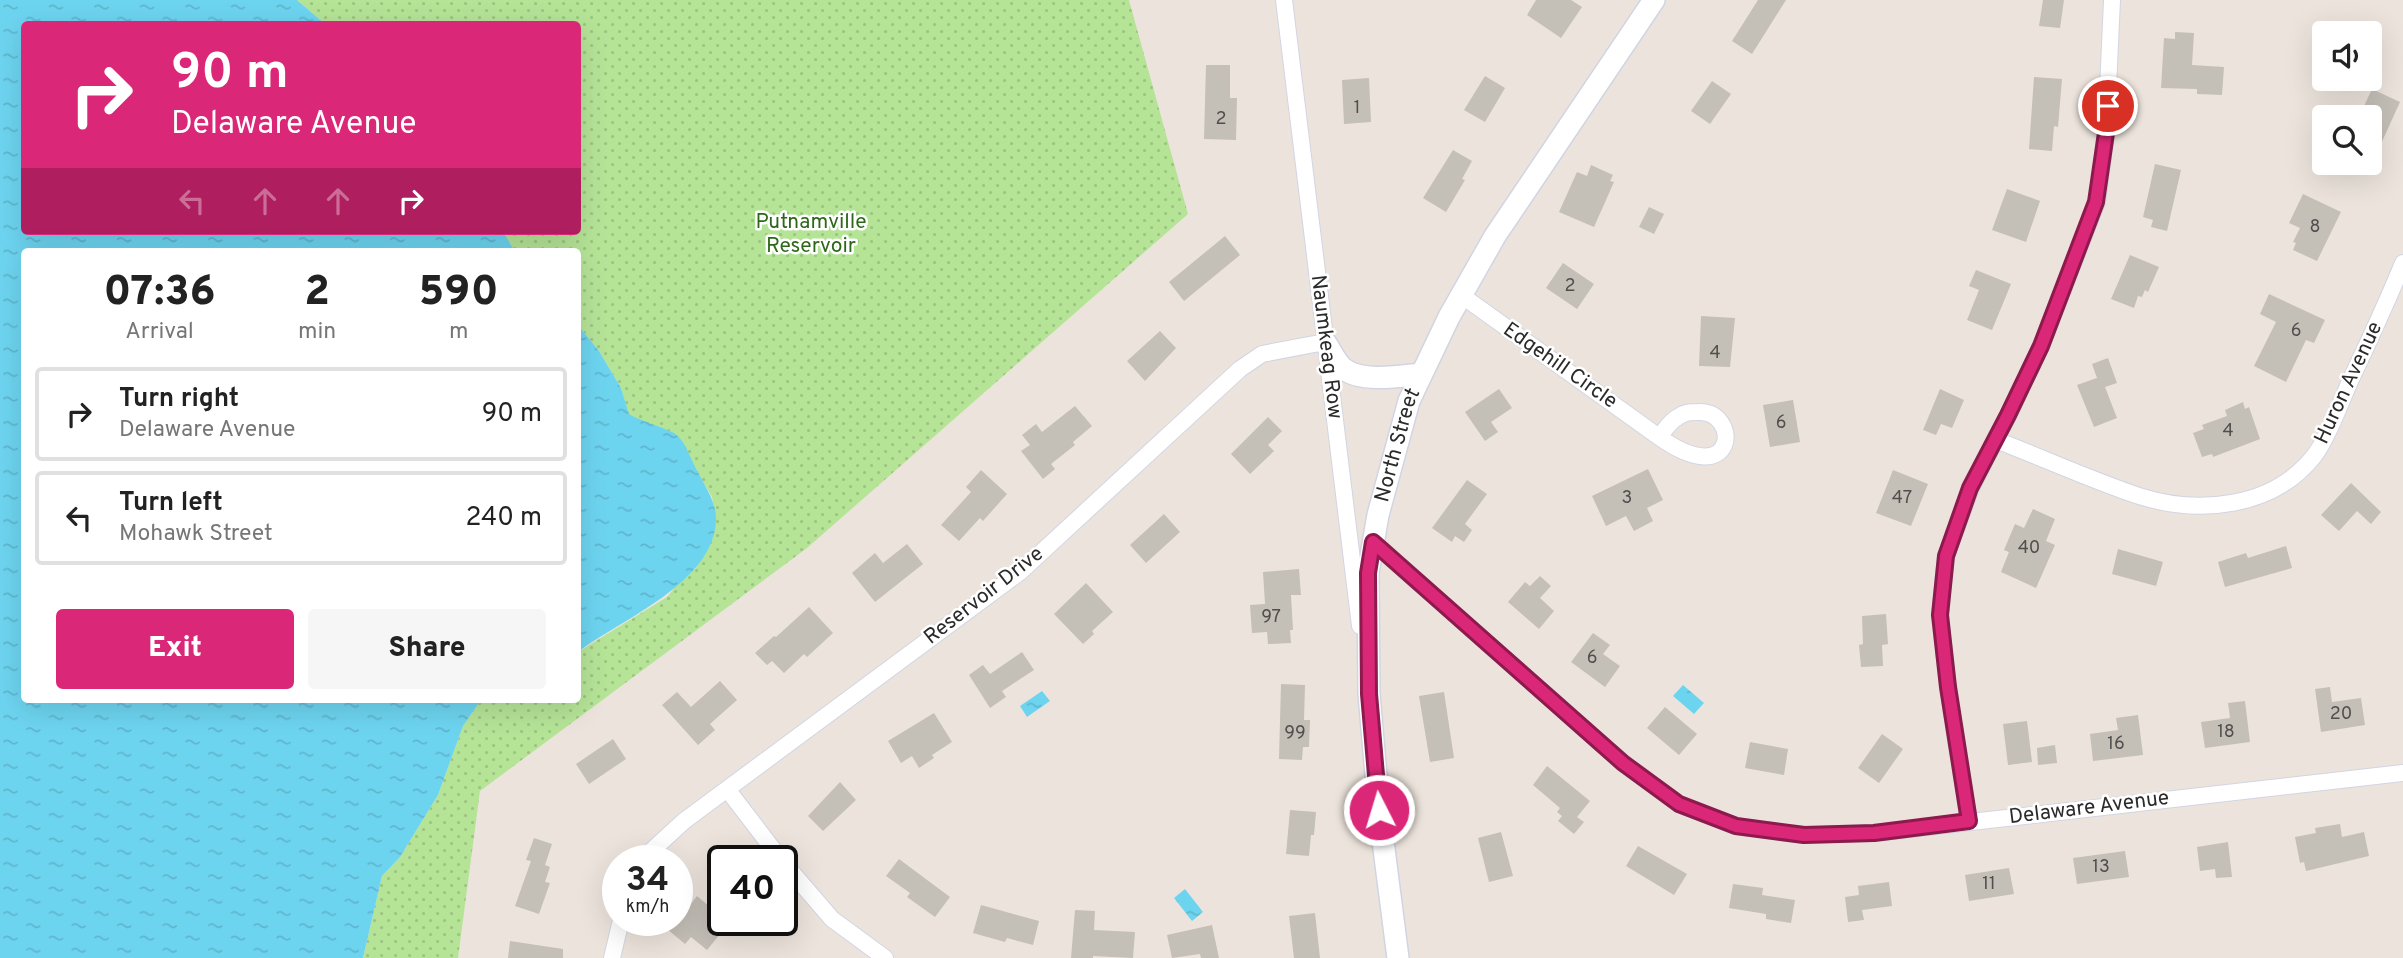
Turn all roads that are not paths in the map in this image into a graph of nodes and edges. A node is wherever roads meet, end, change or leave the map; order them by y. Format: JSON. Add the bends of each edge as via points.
{"nodes":[{"id":1,"x":1284,"y":0,"type":"edge"},
{"id":2,"x":1654,"y":0,"type":"edge"},
{"id":3,"x":2112,"y":0,"type":"edge"},
{"id":4,"x":2403,"y":263,"type":"edge"},
{"id":5,"x":1461,"y":295,"type":"junction"},
{"id":6,"x":1325,"y":342,"type":"junction"},
{"id":7,"x":1421,"y":374,"type":"junction"},
{"id":8,"x":1659,"y":437,"type":"dead end"},
{"id":9,"x":1996,"y":440,"type":"junction"},
{"id":10,"x":1373,"y":542,"type":"junction"},
{"id":11,"x":1369,"y":694,"type":"junction"},
{"id":12,"x":2403,"y":774,"type":"edge"},
{"id":13,"x":727,"y":789,"type":"junction"},
{"id":14,"x":1969,"y":821,"type":"junction"},
{"id":15,"x":658,"y":845,"type":"edge"},
{"id":16,"x":770,"y":845,"type":"edge"},
{"id":17,"x":798,"y":880,"type":"edge"},
{"id":18,"x":617,"y":936,"type":"edge"},
{"id":19,"x":612,"y":958,"type":"edge"},
{"id":20,"x":884,"y":958,"type":"edge"},
{"id":21,"x":1398,"y":958,"type":"edge"}],
"edges":[{"from":1,"to":6,"type":"street","name":"Naumkeag Row"},
{"from":2,"to":5,"type":"street","name":"North Street","via":[[1495,236]]},
{"from":3,"to":9,"type":"street","via":[[2106,133],[2096,202],[2041,346]]},
{"from":4,"to":9,"type":"street","name":"Huron Avenue","via":[[2315,455],[2287,482],[2260,495],[2220,506],[2186,506],[2141,497]]},
{"from":5,"to":7,"type":"street","name":"North Street"},
{"from":5,"to":8,"type":"street","name":"Edgehill Circle"},
{"from":6,"to":7,"type":"street","via":[[1343,369],[1355,375]]},
{"from":6,"to":11,"type":"street","name":"Naumkeag Row"},
{"from":6,"to":13,"type":"street","name":"Reservoir Drive","via":[[1262,354],[1240,369],[1020,572]]},
{"from":7,"to":10,"type":"street","name":"North Street","via":[[1409,401]]},
{"from":9,"to":14,"type":"street","via":[[1970,488],[1946,556],[1940,615]]},
{"from":10,"to":11,"type":"street","name":"North Street","via":[[1368,573]]},
{"from":10,"to":14,"type":"street","name":"Delaware Avenue","via":[[1623,763],[1679,804],[1736,826],[1804,835],[1874,833]]},
{"from":11,"to":21,"type":"street","name":"North Street"},
{"from":12,"to":14,"type":"street","name":"Delaware Avenue"},
{"from":13,"to":15,"type":"street","name":"Reservoir Drive"},
{"from":13,"to":16,"type":"street"},
{"from":17,"to":20,"type":"street","via":[[832,919]]},
{"from":18,"to":19,"type":"street"}]}
